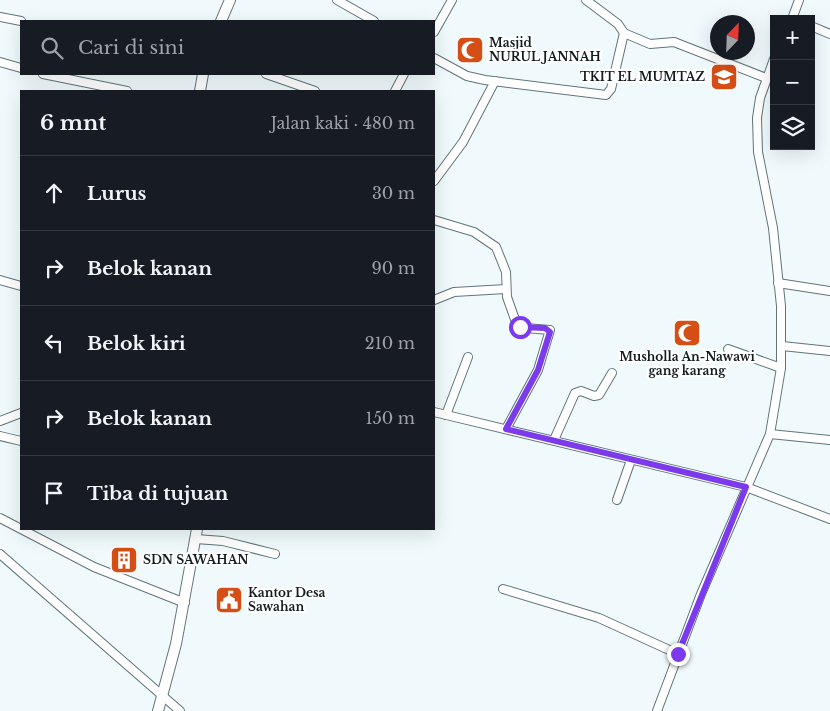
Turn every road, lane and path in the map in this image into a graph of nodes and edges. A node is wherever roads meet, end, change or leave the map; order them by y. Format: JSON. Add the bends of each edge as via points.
{"nodes":[{"id":1,"x":230,"y":0,"type":"edge"},
{"id":2,"x":338,"y":0,"type":"edge"},
{"id":3,"x":452,"y":0,"type":"edge"},
{"id":4,"x":586,"y":0,"type":"edge"},
{"id":5,"x":799,"y":0,"type":"edge"},
{"id":6,"x":794,"y":15,"type":"edge"},
{"id":7,"x":0,"y":17,"type":"edge"},
{"id":8,"x":221,"y":20,"type":"edge"},
{"id":9,"x":372,"y":20,"type":"edge"},
{"id":10,"x":20,"y":21,"type":"edge"},
{"id":11,"x":815,"y":28,"type":"edge"},
{"id":12,"x":435,"y":30,"type":"edge"},
{"id":13,"x":624,"y":33,"type":"junction"},
{"id":14,"x":830,"y":34,"type":"edge"},
{"id":15,"x":435,"y":59,"type":"edge"},
{"id":16,"x":774,"y":60,"type":"edge"},
{"id":17,"x":0,"y":62,"type":"edge"},
{"id":18,"x":20,"y":68,"type":"edge"},
{"id":19,"x":48,"y":75,"type":"edge"},
{"id":20,"x":200,"y":75,"type":"edge"},
{"id":21,"x":269,"y":75,"type":"edge"},
{"id":22,"x":404,"y":75,"type":"edge"},
{"id":23,"x":766,"y":78,"type":"junction"},
{"id":24,"x":495,"y":81,"type":"junction"},
{"id":25,"x":122,"y":90,"type":"edge"},
{"id":26,"x":200,"y":90,"type":"edge"},
{"id":27,"x":312,"y":90,"type":"edge"},
{"id":28,"x":396,"y":90,"type":"edge"},
{"id":29,"x":435,"y":180,"type":"edge"},
{"id":30,"x":435,"y":220,"type":"edge"},
{"id":31,"x":0,"y":280,"type":"edge"},
{"id":32,"x":778,"y":283,"type":"junction"},
{"id":33,"x":20,"y":286,"type":"edge"},
{"id":34,"x":506,"y":287,"type":"junction"},
{"id":35,"x":830,"y":292,"type":"edge"},
{"id":36,"x":435,"y":300,"type":"edge"},
{"id":37,"x":782,"y":346,"type":"junction"},
{"id":38,"x":728,"y":349,"type":"dead end"},
{"id":39,"x":830,"y":351,"type":"edge"},
{"id":40,"x":468,"y":357,"type":"dead end"},
{"id":41,"x":781,"y":368,"type":"junction"},
{"id":42,"x":612,"y":373,"type":"dead end"},
{"id":43,"x":435,"y":412,"type":"edge"},
{"id":44,"x":20,"y":413,"type":"edge"},
{"id":45,"x":446,"y":415,"type":"junction"},
{"id":46,"x":0,"y":421,"type":"edge"},
{"id":47,"x":506,"y":429,"type":"junction"},
{"id":48,"x":770,"y":434,"type":"junction"},
{"id":49,"x":0,"y":436,"type":"edge"},
{"id":50,"x":554,"y":440,"type":"junction"},
{"id":51,"x":830,"y":440,"type":"edge"},
{"id":52,"x":20,"y":441,"type":"edge"},
{"id":53,"x":631,"y":460,"type":"junction"},
{"id":54,"x":746,"y":487,"type":"junction"},
{"id":55,"x":617,"y":500,"type":"dead end"},
{"id":56,"x":0,"y":518,"type":"edge"},
{"id":57,"x":830,"y":519,"type":"edge"},
{"id":58,"x":20,"y":528,"type":"edge"},
{"id":59,"x":23,"y":530,"type":"edge"},
{"id":60,"x":197,"y":534,"type":"edge"},
{"id":61,"x":0,"y":554,"type":"edge"},
{"id":62,"x":276,"y":554,"type":"dead end"},
{"id":63,"x":503,"y":589,"type":"dead end"},
{"id":64,"x":184,"y":604,"type":"junction"},
{"id":65,"x":678,"y":654,"type":"junction"},
{"id":66,"x":163,"y":697,"type":"junction"},
{"id":67,"x":158,"y":711,"type":"edge"},
{"id":68,"x":180,"y":711,"type":"edge"},
{"id":69,"x":657,"y":711,"type":"edge"}],
"edges":[{"from":1,"to":8,"type":"street"},
{"from":2,"to":9,"type":"street"},
{"from":3,"to":12,"type":"street"},
{"from":4,"to":13,"type":"street","via":[[618,24]]},
{"from":5,"to":6,"type":"street"},
{"from":7,"to":10,"type":"street"},
{"from":11,"to":14,"type":"street"},
{"from":13,"to":23,"type":"street","via":[[650,44],[674,42]]},
{"from":13,"to":24,"type":"street","via":[[606,95]]},
{"from":15,"to":24,"type":"street","via":[[467,76]]},
{"from":16,"to":23,"type":"street"},
{"from":17,"to":18,"type":"street"},
{"from":19,"to":25,"type":"street"},
{"from":20,"to":26,"type":"street"},
{"from":21,"to":27,"type":"street"},
{"from":22,"to":28,"type":"street"},
{"from":23,"to":32,"type":"street","via":[[757,118],[758,152],[773,228]]},
{"from":24,"to":29,"type":"street","via":[[463,142]]},
{"from":30,"to":34,"type":"street","via":[[486,238],[496,247],[506,272]]},
{"from":31,"to":33,"type":"street"},
{"from":32,"to":35,"type":"street"},
{"from":32,"to":37,"type":"street"},
{"from":34,"to":36,"type":"street","via":[[454,292]]},
{"from":34,"to":47,"type":"street","via":[[511,311],[519,326],[548,329],[550,332],[538,370]]},
{"from":37,"to":39,"type":"street"},
{"from":37,"to":41,"type":"street"},
{"from":38,"to":41,"type":"street"},
{"from":40,"to":45,"type":"street"},
{"from":41,"to":48,"type":"street"},
{"from":42,"to":50,"type":"street","via":[[599,395],[575,393]]},
{"from":43,"to":45,"type":"street"},
{"from":44,"to":46,"type":"street"},
{"from":45,"to":47,"type":"street"},
{"from":47,"to":50,"type":"street"},
{"from":48,"to":51,"type":"street"},
{"from":48,"to":54,"type":"street"},
{"from":49,"to":52,"type":"street"},
{"from":50,"to":53,"type":"street"},
{"from":53,"to":54,"type":"street"},
{"from":53,"to":55,"type":"street"},
{"from":54,"to":57,"type":"street"},
{"from":54,"to":65,"type":"street"},
{"from":56,"to":58,"type":"street"},
{"from":59,"to":64,"type":"street","via":[[94,567]]},
{"from":60,"to":62,"type":"street"},
{"from":60,"to":64,"type":"street"},
{"from":61,"to":66,"type":"street"},
{"from":63,"to":65,"type":"street","via":[[599,618]]},
{"from":64,"to":66,"type":"street"},
{"from":65,"to":69,"type":"street"},
{"from":66,"to":67,"type":"street"},
{"from":66,"to":68,"type":"street"}]}
